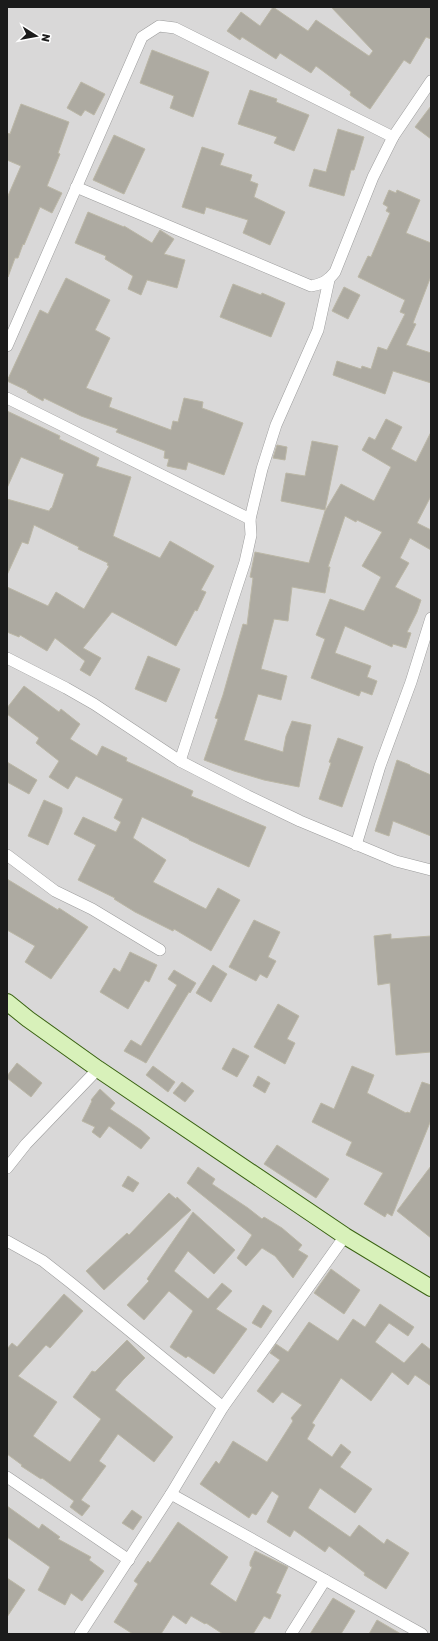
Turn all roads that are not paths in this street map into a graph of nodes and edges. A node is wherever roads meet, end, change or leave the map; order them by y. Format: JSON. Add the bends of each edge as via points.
{"nodes":[{"id":1,"x":431,"y":81,"type":"edge"},
{"id":2,"x":394,"y":137,"type":"junction"},
{"id":3,"x":76,"y":187,"type":"junction"},
{"id":4,"x":329,"y":280,"type":"junction"},
{"id":5,"x":7,"y":346,"type":"edge"},
{"id":6,"x":7,"y":398,"type":"edge"},
{"id":7,"x":250,"y":519,"type":"junction"},
{"id":8,"x":431,"y":618,"type":"edge"},
{"id":9,"x":7,"y":658,"type":"edge"},
{"id":10,"x":180,"y":761,"type":"junction"},
{"id":11,"x":356,"y":845,"type":"junction"},
{"id":12,"x":7,"y":854,"type":"edge"},
{"id":13,"x":431,"y":870,"type":"edge"},
{"id":14,"x":160,"y":950,"type":"dead end"},
{"id":15,"x":7,"y":1002,"type":"edge"},
{"id":16,"x":98,"y":1069,"type":"junction"},
{"id":17,"x":7,"y":1168,"type":"edge"},
{"id":18,"x":345,"y":1236,"type":"junction"},
{"id":19,"x":7,"y":1241,"type":"edge"},
{"id":20,"x":431,"y":1288,"type":"edge"},
{"id":21,"x":223,"y":1408,"type":"junction"},
{"id":22,"x":7,"y":1477,"type":"edge"},
{"id":23,"x":171,"y":1494,"type":"junction"},
{"id":24,"x":129,"y":1560,"type":"junction"},
{"id":25,"x":325,"y":1580,"type":"junction"},
{"id":26,"x":80,"y":1634,"type":"edge"},
{"id":27,"x":291,"y":1634,"type":"edge"},
{"id":28,"x":422,"y":1634,"type":"edge"}],
"edges":[{"from":1,"to":2,"type":"street"},
{"from":2,"to":3,"type":"street","via":[[175,28],[159,26],[142,37]]},
{"from":2,"to":4,"type":"street","via":[[373,177],[336,272]]},
{"from":3,"to":4,"type":"street","via":[[311,286]]},
{"from":3,"to":5,"type":"street"},
{"from":4,"to":7,"type":"street","via":[[318,330],[276,425]]},
{"from":6,"to":7,"type":"street"},
{"from":7,"to":10,"type":"street","via":[[251,535],[245,562]]},
{"from":8,"to":11,"type":"street"},
{"from":9,"to":10,"type":"street","via":[[66,688]]},
{"from":10,"to":11,"type":"street","via":[[300,821]]},
{"from":11,"to":13,"type":"street","via":[[396,861]]},
{"from":12,"to":14,"type":"street","via":[[55,891],[92,909]]},
{"from":15,"to":16,"type":"main road"},
{"from":16,"to":17,"type":"street","via":[[26,1144]]},
{"from":16,"to":18,"type":"main road"},
{"from":18,"to":20,"type":"main road"},
{"from":18,"to":21,"type":"street"},
{"from":19,"to":21,"type":"street","via":[[43,1261]]},
{"from":21,"to":23,"type":"street"},
{"from":22,"to":24,"type":"street"},
{"from":23,"to":24,"type":"street"},
{"from":23,"to":25,"type":"street"},
{"from":24,"to":26,"type":"street"},
{"from":25,"to":27,"type":"street"},
{"from":25,"to":28,"type":"street"}]}
